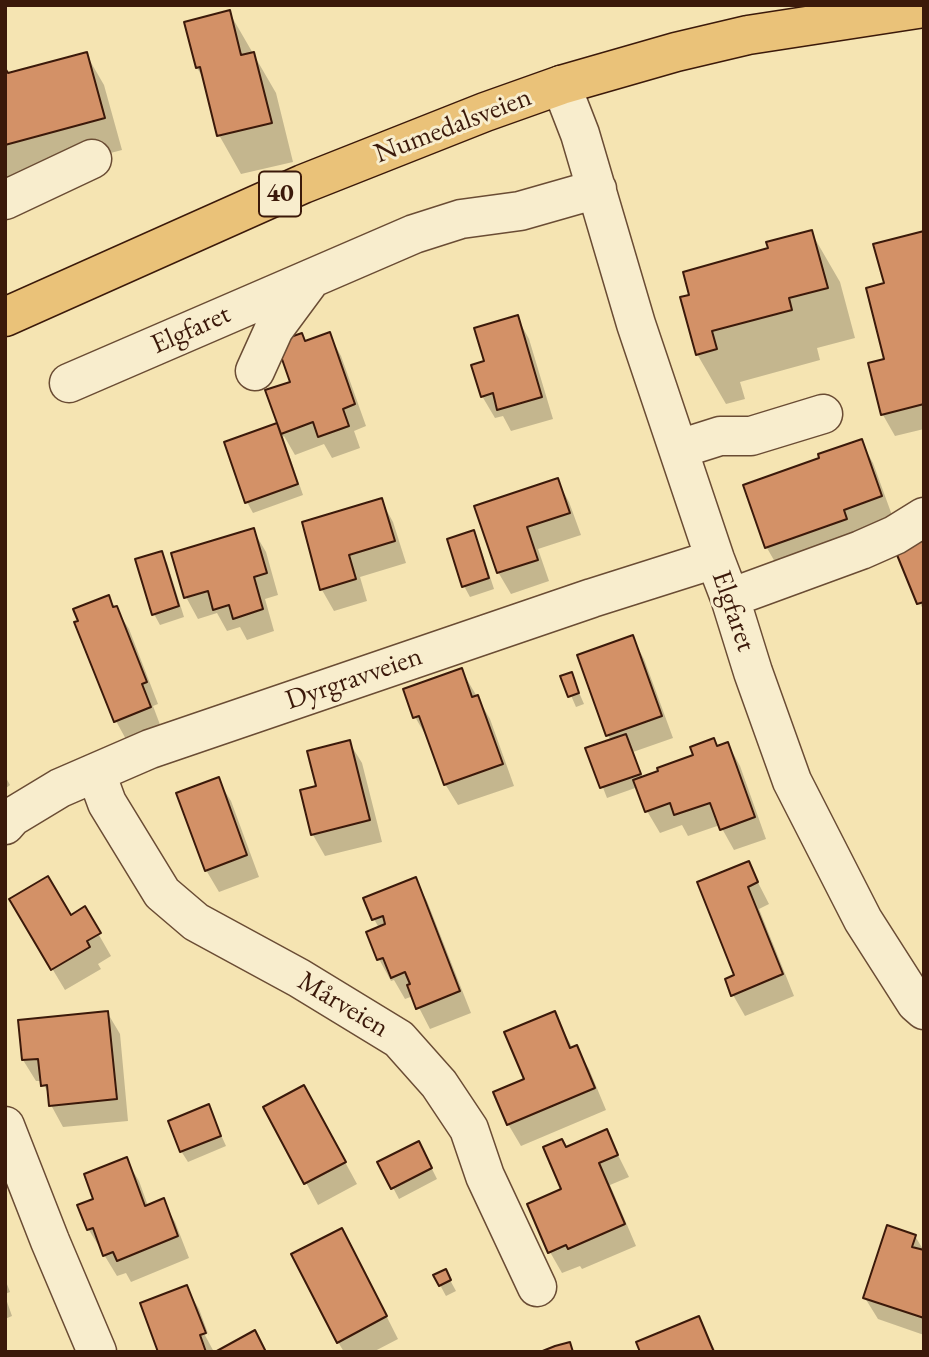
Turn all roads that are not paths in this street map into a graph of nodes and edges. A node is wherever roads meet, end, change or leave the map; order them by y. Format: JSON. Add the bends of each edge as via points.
{"nodes":[{"id":1,"x":924,"y":8,"type":"edge"},
{"id":2,"x":561,"y":85,"type":"junction"},
{"id":3,"x":92,"y":159,"type":"dead end"},
{"id":4,"x":597,"y":189,"type":"junction"},
{"id":5,"x":5,"y":200,"type":"edge"},
{"id":6,"x":312,"y":277,"type":"junction"},
{"id":7,"x":5,"y":317,"type":"edge"},
{"id":8,"x":255,"y":370,"type":"dead end"},
{"id":9,"x":69,"y":383,"type":"dead end"},
{"id":10,"x":823,"y":414,"type":"dead end"},
{"id":11,"x":679,"y":449,"type":"junction"},
{"id":12,"x":924,"y":517,"type":"edge"},
{"id":13,"x":715,"y":559,"type":"junction"},
{"id":14,"x":730,"y":598,"type":"junction"},
{"id":15,"x":96,"y":773,"type":"junction"},
{"id":16,"x":5,"y":825,"type":"edge"},
{"id":17,"x":924,"y":1010,"type":"edge"},
{"id":18,"x":5,"y":1126,"type":"edge"},
{"id":19,"x":537,"y":1287,"type":"dead end"},
{"id":20,"x":97,"y":1352,"type":"edge"}],
"edges":[{"from":1,"to":2,"type":"main road","name":"Numedalsveien","number":"40","via":[[748,35]]},
{"from":2,"to":4,"type":"street","name":"Elgfaret"},
{"from":2,"to":7,"type":"main road","name":"Numedalsveien","number":"40","via":[[303,184]]},
{"from":3,"to":5,"type":"street"},
{"from":4,"to":6,"type":"street","name":"Elgfaret","via":[[520,211],[461,219]]},
{"from":4,"to":11,"type":"street","name":"Elgfaret"},
{"from":6,"to":8,"type":"street","name":"Elgfaret","via":[[274,330]]},
{"from":6,"to":9,"type":"street","name":"Elgfaret"},
{"from":10,"to":11,"type":"street","via":[[751,436],[720,436]]},
{"from":11,"to":13,"type":"street","name":"Elgfaret"},
{"from":12,"to":14,"type":"street","via":[[861,550]]},
{"from":13,"to":14,"type":"street","name":"Elgfaret"},
{"from":13,"to":15,"type":"street","name":"Dyrgravveien","via":[[249,714]]},
{"from":14,"to":17,"type":"street","name":"Elgfaret","via":[[792,781],[863,920]]},
{"from":15,"to":16,"type":"street","name":"Dyrgravveien","via":[[60,788]]},
{"from":15,"to":19,"type":"street","name":"Mårveien","via":[[107,803],[162,893],[196,922],[399,1039],[439,1084],[469,1129],[485,1176]]},
{"from":18,"to":20,"type":"street"}]}
